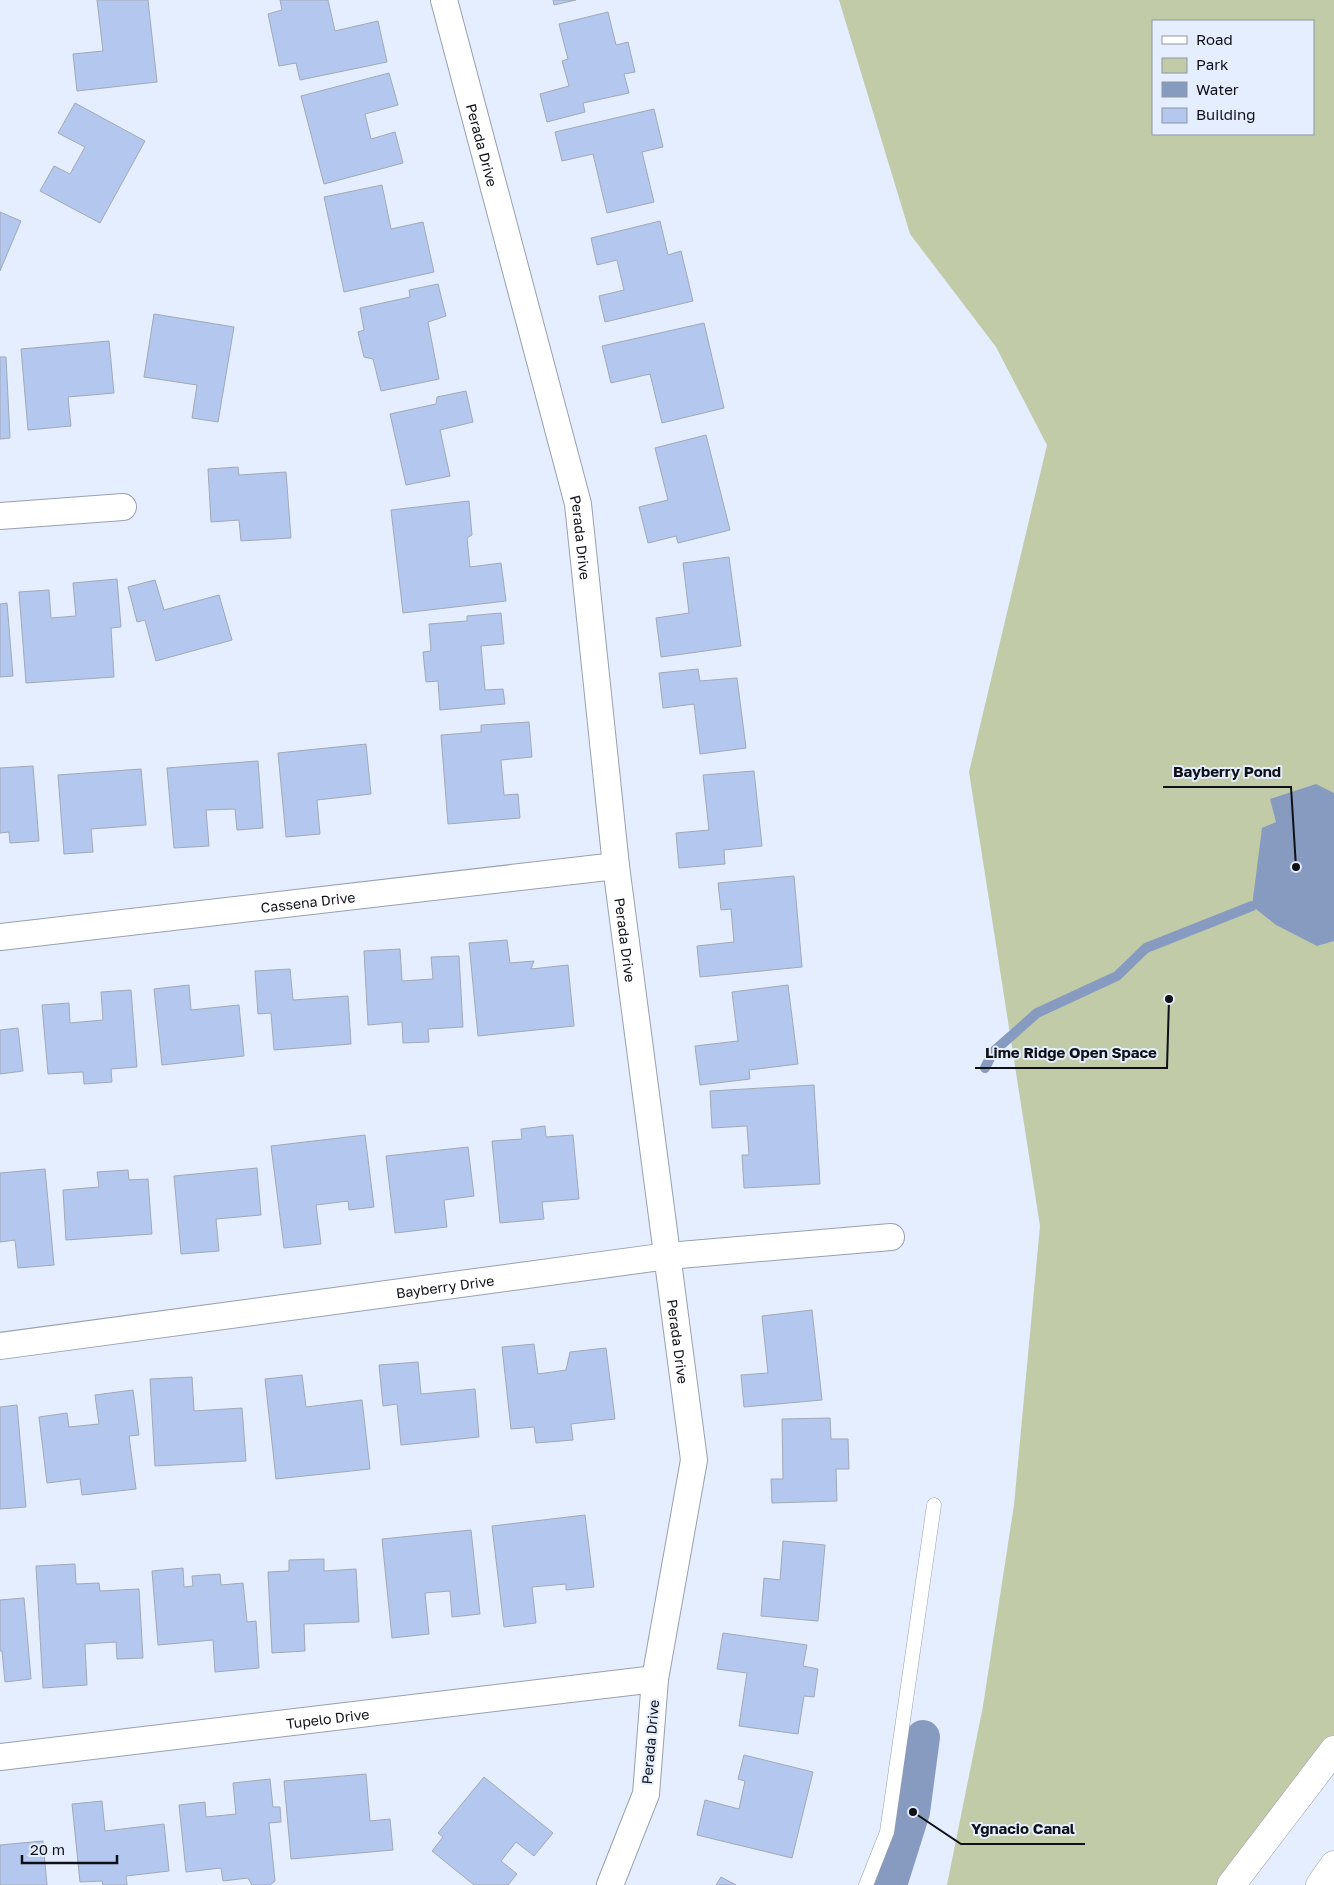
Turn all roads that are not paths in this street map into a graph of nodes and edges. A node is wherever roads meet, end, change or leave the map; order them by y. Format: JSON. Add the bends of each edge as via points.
{"nodes":[{"id":1,"x":444,"y":0,"type":"edge"},
{"id":2,"x":123,"y":507,"type":"dead end"},
{"id":3,"x":0,"y":516,"type":"edge"},
{"id":4,"x":616,"y":866,"type":"junction"},
{"id":5,"x":0,"y":937,"type":"edge"},
{"id":6,"x":891,"y":1237,"type":"dead end"},
{"id":7,"x":668,"y":1256,"type":"junction"},
{"id":8,"x":0,"y":1346,"type":"edge"},
{"id":9,"x":934,"y":1505,"type":"dead end"},
{"id":10,"x":655,"y":1678,"type":"junction"},
{"id":11,"x":1334,"y":1750,"type":"edge"},
{"id":12,"x":0,"y":1757,"type":"edge"},
{"id":13,"x":1334,"y":1865,"type":"edge"},
{"id":14,"x":610,"y":1885,"type":"edge"},
{"id":15,"x":866,"y":1885,"type":"edge"},
{"id":16,"x":1231,"y":1885,"type":"edge"},
{"id":17,"x":1320,"y":1885,"type":"edge"}],
"edges":[{"from":1,"to":4,"type":"street","name":"Perada Drive","via":[[578,504]]},
{"from":2,"to":3,"type":"street"},
{"from":4,"to":5,"type":"street","name":"Cassena Drive"},
{"from":4,"to":7,"type":"street","name":"Perada Drive"},
{"from":6,"to":7,"type":"street","name":"Bayberry Drive"},
{"from":7,"to":8,"type":"street","name":"Bayberry Drive"},
{"from":7,"to":10,"type":"street","name":"Perada Drive","via":[[694,1460]]},
{"from":9,"to":15,"type":"lane","via":[[887,1832]]},
{"from":10,"to":12,"type":"street","name":"Tupelo Drive"},
{"from":10,"to":14,"type":"street","name":"Perada Drive","via":[[646,1794]]},
{"from":11,"to":16,"type":"highway"},
{"from":13,"to":17,"type":"highway"}]}
